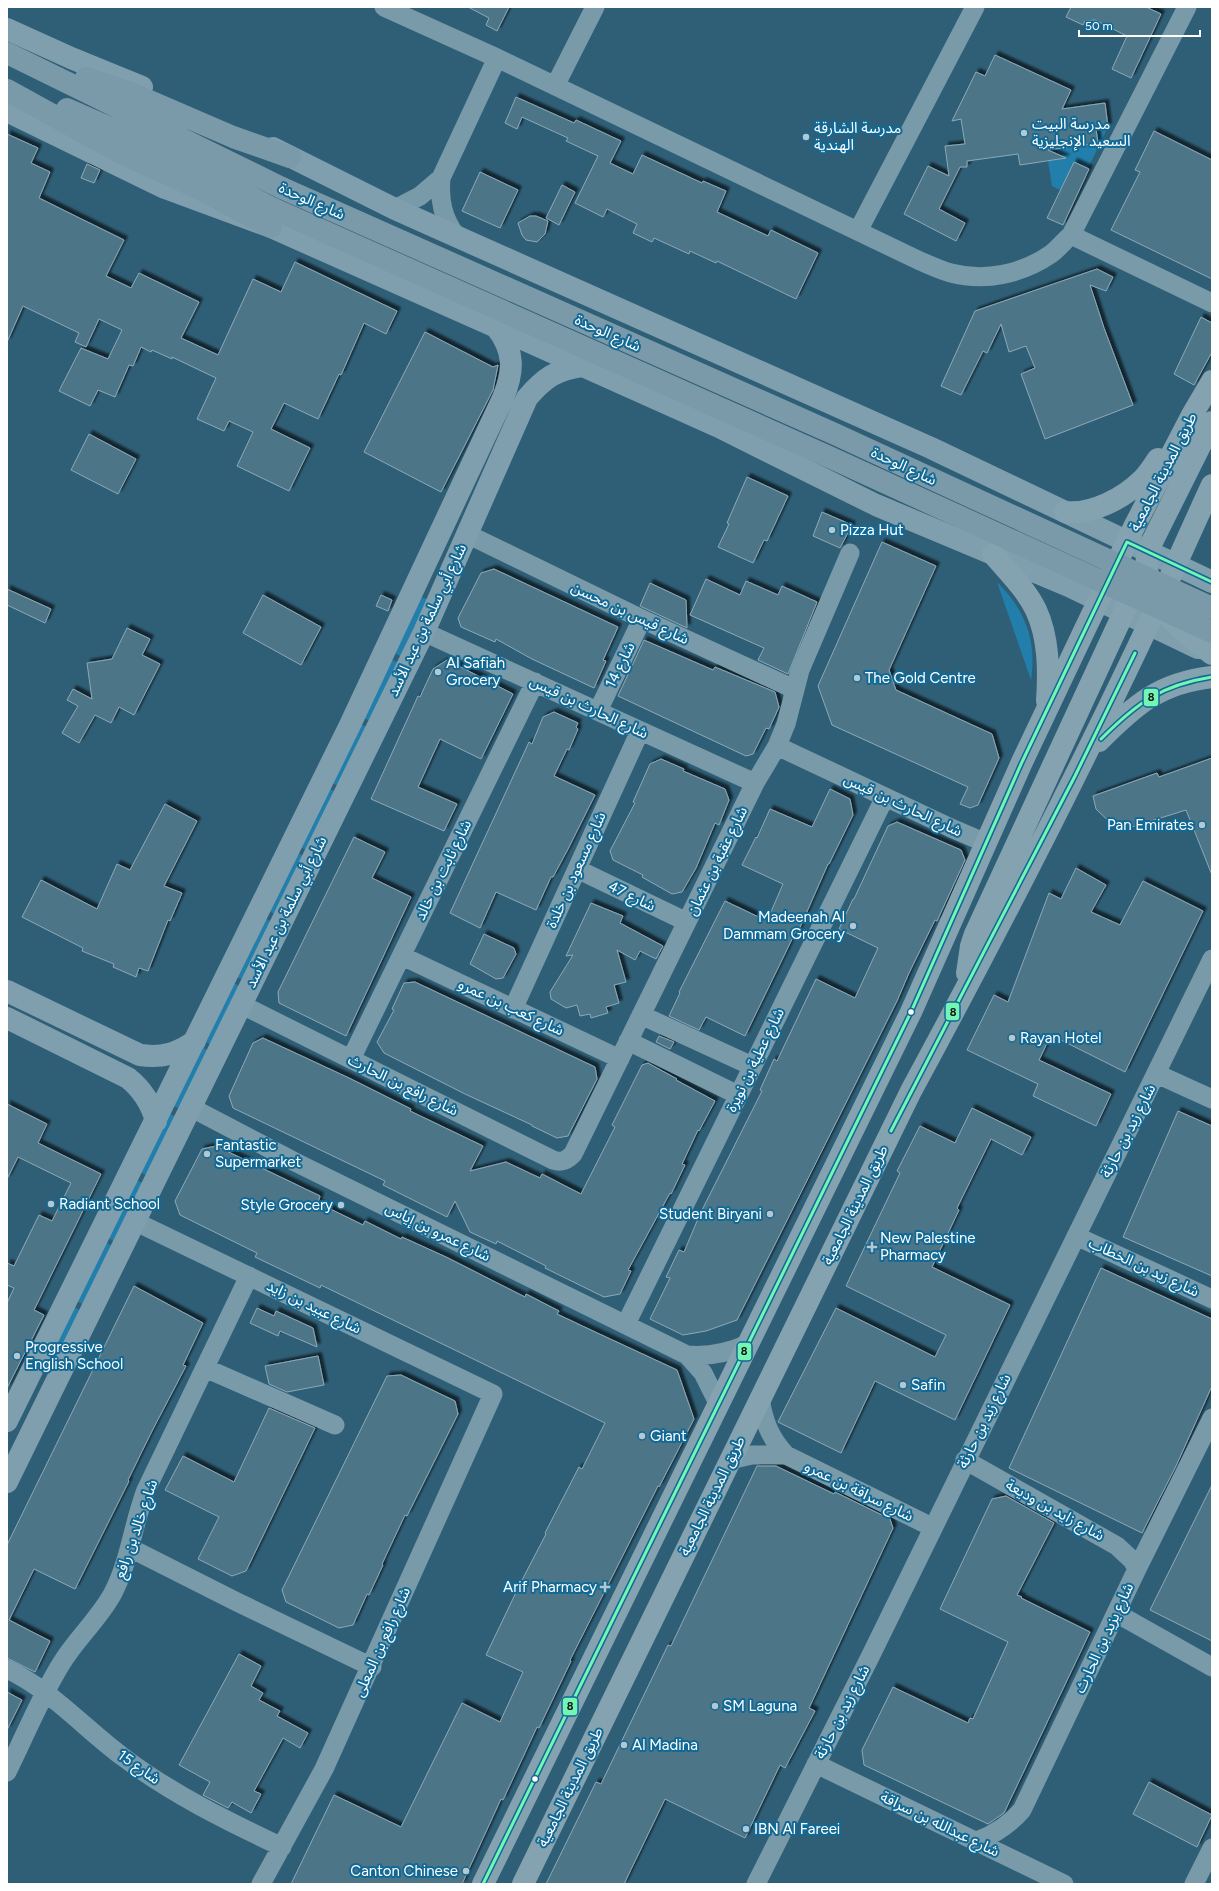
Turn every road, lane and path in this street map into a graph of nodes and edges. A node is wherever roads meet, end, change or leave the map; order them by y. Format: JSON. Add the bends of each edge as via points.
{"nodes":[{"id":1,"x":384,"y":7,"type":"edge"},
{"id":2,"x":595,"y":7,"type":"edge"},
{"id":3,"x":975,"y":7,"type":"edge"},
{"id":4,"x":1187,"y":7,"type":"edge"},
{"id":5,"x":7,"y":29,"type":"edge"},
{"id":6,"x":7,"y":53,"type":"edge"},
{"id":7,"x":497,"y":58,"type":"junction"},
{"id":8,"x":7,"y":83,"type":"edge"},
{"id":9,"x":555,"y":86,"type":"junction"},
{"id":10,"x":7,"y":90,"type":"edge"},
{"id":11,"x":7,"y":111,"type":"edge"},
{"id":12,"x":290,"y":157,"type":"junction"},
{"id":13,"x":441,"y":178,"type":"junction"},
{"id":14,"x":395,"y":209,"type":"junction"},
{"id":15,"x":272,"y":218,"type":"junction"},
{"id":16,"x":858,"y":231,"type":"junction"},
{"id":17,"x":1071,"y":235,"type":"junction"},
{"id":18,"x":456,"y":236,"type":"junction"},
{"id":19,"x":1212,"y":303,"type":"edge"},
{"id":20,"x":496,"y":327,"type":"junction"},
{"id":21,"x":583,"y":366,"type":"junction"},
{"id":22,"x":1212,"y":381,"type":"edge"},
{"id":23,"x":1192,"y":415,"type":"junction"},
{"id":24,"x":1212,"y":422,"type":"edge"},
{"id":25,"x":1212,"y":484,"type":"edge"},
{"id":26,"x":460,"y":490,"type":"junction"},
{"id":27,"x":1065,"y":512,"type":"junction"},
{"id":28,"x":467,"y":534,"type":"junction"},
{"id":29,"x":1127,"y":542,"type":"junction"},
{"id":30,"x":1147,"y":552,"type":"junction"},
{"id":31,"x":850,"y":553,"type":"dead end"},
{"id":32,"x":993,"y":554,"type":"junction"},
{"id":33,"x":1175,"y":565,"type":"junction"},
{"id":34,"x":1212,"y":582,"type":"edge"},
{"id":35,"x":1099,"y":600,"type":"junction"},
{"id":36,"x":1158,"y":603,"type":"junction"},
{"id":37,"x":1212,"y":608,"type":"edge"},
{"id":38,"x":1124,"y":612,"type":"junction"},
{"id":39,"x":642,"y":620,"type":"junction"},
{"id":40,"x":1148,"y":624,"type":"junction"},
{"id":41,"x":424,"y":632,"type":"junction"},
{"id":42,"x":1212,"y":632,"type":"edge"},
{"id":43,"x":1212,"y":655,"type":"edge"},
{"id":44,"x":1212,"y":677,"type":"edge"},
{"id":45,"x":535,"y":682,"type":"junction"},
{"id":46,"x":794,"y":689,"type":"junction"},
{"id":47,"x":1046,"y":710,"type":"junction"},
{"id":48,"x":598,"y":711,"type":"junction"},
{"id":49,"x":640,"y":731,"type":"junction"},
{"id":50,"x":777,"y":746,"type":"junction"},
{"id":51,"x":1086,"y":753,"type":"junction"},
{"id":52,"x":755,"y":783,"type":"junction"},
{"id":53,"x":885,"y":797,"type":"junction"},
{"id":54,"x":986,"y":843,"type":"junction"},
{"id":55,"x":577,"y":869,"type":"junction"},
{"id":56,"x":687,"y":922,"type":"junction"},
{"id":57,"x":402,"y":956,"type":"junction"},
{"id":58,"x":1212,"y":959,"type":"edge"},
{"id":59,"x":967,"y":986,"type":"junction"},
{"id":60,"x":7,"y":991,"type":"edge"},
{"id":61,"x":240,"y":1004,"type":"junction"},
{"id":62,"x":7,"y":1007,"type":"edge"},
{"id":63,"x":44,"y":1009,"type":"junction"},
{"id":64,"x":513,"y":1009,"type":"junction"},
{"id":65,"x":640,"y":1015,"type":"junction"},
{"id":66,"x":7,"y":1018,"type":"edge"},
{"id":67,"x":194,"y":1040,"type":"junction"},
{"id":68,"x":628,"y":1041,"type":"junction"},
{"id":69,"x":351,"y":1059,"type":"junction"},
{"id":70,"x":620,"y":1059,"type":"junction"},
{"id":71,"x":752,"y":1066,"type":"junction"},
{"id":72,"x":1157,"y":1074,"type":"junction"},
{"id":73,"x":738,"y":1096,"type":"junction"},
{"id":74,"x":1212,"y":1099,"type":"edge"},
{"id":75,"x":190,"y":1107,"type":"junction"},
{"id":76,"x":156,"y":1120,"type":"junction"},
{"id":77,"x":566,"y":1160,"type":"joint"},
{"id":78,"x":134,"y":1221,"type":"junction"},
{"id":79,"x":1076,"y":1236,"type":"junction"},
{"id":80,"x":249,"y":1276,"type":"junction"},
{"id":81,"x":1212,"y":1299,"type":"edge"},
{"id":82,"x":626,"y":1324,"type":"junction"},
{"id":83,"x":748,"y":1344,"type":"junction"},
{"id":84,"x":688,"y":1355,"type":"junction"},
{"id":85,"x":205,"y":1368,"type":"junction"},
{"id":86,"x":493,"y":1394,"type":"joint"},
{"id":87,"x":760,"y":1397,"type":"junction"},
{"id":88,"x":719,"y":1405,"type":"junction"},
{"id":89,"x":1212,"y":1418,"type":"edge"},
{"id":90,"x":7,"y":1421,"type":"edge"},
{"id":91,"x":335,"y":1425,"type":"dead end"},
{"id":92,"x":786,"y":1455,"type":"junction"},
{"id":93,"x":730,"y":1460,"type":"junction"},
{"id":94,"x":965,"y":1460,"type":"junction"},
{"id":95,"x":7,"y":1482,"type":"edge"},
{"id":96,"x":932,"y":1527,"type":"junction"},
{"id":97,"x":130,"y":1548,"type":"junction"},
{"id":98,"x":1137,"y":1569,"type":"junction"},
{"id":99,"x":1116,"y":1613,"type":"junction"},
{"id":100,"x":372,"y":1667,"type":"junction"},
{"id":101,"x":1212,"y":1667,"type":"edge"},
{"id":102,"x":7,"y":1669,"type":"edge"},
{"id":103,"x":46,"y":1692,"type":"junction"},
{"id":104,"x":816,"y":1764,"type":"junction"},
{"id":105,"x":7,"y":1772,"type":"edge"},
{"id":106,"x":977,"y":1841,"type":"junction"},
{"id":107,"x":282,"y":1848,"type":"junction"},
{"id":108,"x":1212,"y":1848,"type":"edge"},
{"id":109,"x":262,"y":1884,"type":"edge"},
{"id":110,"x":484,"y":1884,"type":"edge"},
{"id":111,"x":523,"y":1884,"type":"edge"},
{"id":112,"x":756,"y":1884,"type":"edge"},
{"id":113,"x":1064,"y":1884,"type":"edge"},
{"id":114,"x":1194,"y":1884,"type":"edge"}],
"edges":[{"from":1,"to":7,"type":"street"},
{"from":2,"to":9,"type":"street"},
{"from":3,"to":16,"type":"street"},
{"from":4,"to":17,"type":"street"},
{"from":5,"to":12,"type":"street","via":[[212,116]]},
{"from":6,"to":12,"type":"highway","via":[[119,89],[232,137]]},
{"from":6,"to":37,"type":"highway","name":"شارع الوحدة","bridge":true,"via":[[282,188],[830,432]]},
{"from":7,"to":9,"type":"street"},
{"from":7,"to":13,"type":"street"},
{"from":8,"to":15,"type":"highway","name":"شارع الوحدة","via":[[133,138]]},
{"from":9,"to":16,"type":"street"},
{"from":10,"to":15,"type":"highway","via":[[123,154]]},
{"from":11,"to":15,"type":"street","via":[[165,188]]},
{"from":12,"to":14,"type":"street"},
{"from":13,"to":14,"type":"street","via":[[420,196]]},
{"from":13,"to":18,"type":"street","via":[[444,215]]},
{"from":14,"to":18,"type":"street"},
{"from":15,"to":20,"type":"street"},
{"from":15,"to":42,"type":"highway","name":"شارع الوحدة","bridge":true,"via":[[827,456]]},
{"from":16,"to":17,"type":"street","via":[[951,273],[978,277],[1004,275],[1029,267],[1052,253]]},
{"from":17,"to":19,"type":"street"},
{"from":18,"to":27,"type":"street","via":[[931,448]]},
{"from":20,"to":21,"type":"street"},
{"from":20,"to":26,"type":"street","name":"شارع أبي سلمة بن عبد الأسد","via":[[505,339],[510,353],[509,384]]},
{"from":21,"to":28,"type":"street","name":"شارع أبي سلمة بن عبد الأسد","via":[[567,368],[551,375],[527,398]]},
{"from":21,"to":32,"type":"street","via":[[720,427],[870,501]]},
{"from":22,"to":23,"type":"main road","name":"طريق المدينة الجامعية"},
{"from":23,"to":27,"type":"main road","via":[[1144,478],[1133,488],[1091,509],[1075,513]]},
{"from":23,"to":29,"type":"main road","name":"طريق المدينة الجامعية"},
{"from":24,"to":30,"type":"main road"},
{"from":25,"to":33,"type":"main road","name":"طريق المدينة الجامعية"},
{"from":26,"to":28,"type":"street","via":[[468,495],[472,504]]},
{"from":26,"to":67,"type":"street","name":"شارع أبي سلمة بن عبد الأسد","via":[[348,727]]},
{"from":27,"to":29,"type":"street"},
{"from":28,"to":39,"type":"street","name":"شارع قيس بن محسن"},
{"from":28,"to":41,"type":"street","name":"شارع أبي سلمة بن عبد الأسد"},
{"from":29,"to":30,"type":"street"},
{"from":29,"to":35,"type":"main road","name":"طريق المدينة الجامعية"},
{"from":29,"to":38,"type":"main road","via":[[1131,553],[1133,577]]},
{"from":30,"to":33,"type":"street"},
{"from":30,"to":36,"type":"main road","via":[[1148,580]]},
{"from":31,"to":46,"type":"street","name":"شارع عقبة بن عثمان"},
{"from":32,"to":35,"type":"street"},
{"from":32,"to":47,"type":"main road","via":[[1028,596],[1036,611],[1044,635],[1048,661]]},
{"from":33,"to":34,"type":"street"},
{"from":33,"to":36,"type":"main road","name":"طريق المدينة الجامعية"},
{"from":35,"to":38,"type":"street"},
{"from":35,"to":47,"type":"main road","name":"طريق المدينة الجامعية"},
{"from":36,"to":40,"type":"main road","name":"طريق المدينة الجامعية"},
{"from":36,"to":43,"type":"main road","via":[[1180,629]]},
{"from":38,"to":40,"type":"street"},
{"from":38,"to":59,"type":"main road","via":[[975,934],[968,959]]},
{"from":39,"to":46,"type":"street","name":"شارع قيس بن محسن"},
{"from":39,"to":48,"type":"street","name":"شارع 14"},
{"from":40,"to":43,"type":"street"},
{"from":40,"to":51,"type":"main road","name":"طريق المدينة الجامعية"},
{"from":41,"to":45,"type":"street","name":"شارع الحارث بن قيس"},
{"from":41,"to":61,"type":"street","name":"شارع أبي سلمة بن عبد الأسد"},
{"from":44,"to":51,"type":"main road","via":[[1177,685],[1144,700]]},
{"from":45,"to":48,"type":"street","name":"شارع الحارث بن قيس"},
{"from":45,"to":57,"type":"street","name":"شارع ثابت بن خالد"},
{"from":46,"to":50,"type":"street","name":"شارع عقبة بن عثمان","via":[[790,712]]},
{"from":47,"to":54,"type":"main road","name":"طريق المدينة الجامعية"},
{"from":48,"to":49,"type":"street","name":"شارع الحارث بن قيس"},
{"from":49,"to":52,"type":"street","name":"شارع الحارث بن قيس"},
{"from":49,"to":55,"type":"street","name":"شارع مسعود بن خلدة"},
{"from":50,"to":52,"type":"street","name":"شارع عقبة بن عثمان"},
{"from":50,"to":53,"type":"street","name":"شارع الحارث بن قيس"},
{"from":51,"to":59,"type":"main road","name":"طريق المدينة الجامعية"},
{"from":52,"to":56,"type":"street","name":"شارع عقبة بن عثمان"},
{"from":53,"to":54,"type":"street","name":"شارع الحارث بن قيس"},
{"from":53,"to":71,"type":"street","name":"شارع عطية بن نويرة"},
{"from":54,"to":83,"type":"main road","name":"طريق المدينة الجامعية","via":[[911,1012]]},
{"from":55,"to":56,"type":"street","name":"شارع 47"},
{"from":55,"to":64,"type":"street","name":"شارع مسعود بن خلدة"},
{"from":56,"to":65,"type":"street","name":"شارع عقبة بن عثمان"},
{"from":57,"to":64,"type":"street","name":"شارع كعب بن عمرو"},
{"from":57,"to":69,"type":"street","name":"شارع ثابت بن خالد"},
{"from":58,"to":72,"type":"street","name":"شارع زيد بن حارثة"},
{"from":59,"to":87,"type":"main road","name":"طريق المدينة الجامعية","via":[[911,1091]]},
{"from":60,"to":63,"type":"street"},
{"from":61,"to":69,"type":"street","name":"شارع رافع بن الحارث"},
{"from":61,"to":75,"type":"street","name":"شارع أبي سلمة بن عبد الأسد"},
{"from":62,"to":63,"type":"street","via":[[29,1016],[37,1015]]},
{"from":63,"to":67,"type":"street","via":[[140,1055],[152,1057],[175,1053]]},
{"from":64,"to":70,"type":"street","name":"شارع كعب بن عمرو"},
{"from":65,"to":68,"type":"street","name":"شارع عقبة بن عثمان"},
{"from":65,"to":71,"type":"street"},
{"from":66,"to":76,"type":"street","via":[[128,1078],[146,1097]]},
{"from":67,"to":76,"type":"street","name":"شارع أبي سلمة بن عبد الأسد"},
{"from":68,"to":70,"type":"street","name":"شارع عقبة بن عثمان"},
{"from":68,"to":73,"type":"street"},
{"from":69,"to":77,"type":"street","name":"شارع رافع بن الحارث","via":[[553,1160]]},
{"from":70,"to":77,"type":"street","name":"شارع عقبة بن عثمان","via":[[573,1154]]},
{"from":71,"to":73,"type":"street","name":"شارع عطية بن نويرة"},
{"from":72,"to":74,"type":"street"},
{"from":72,"to":79,"type":"street","name":"شارع زيد بن حارثة"},
{"from":73,"to":82,"type":"street","name":"شارع عطية بن نويرة"},
{"from":75,"to":78,"type":"street","name":"شارع أبي سلمة بن عبد الأسد"},
{"from":75,"to":82,"type":"street","name":"شارع عمرو بن إياس","via":[[297,1163]]},
{"from":76,"to":90,"type":"street","name":"شارع أبي سلمة بن عبد الأسد"},
{"from":78,"to":80,"type":"street","name":"شارع عبيد بن زايد"},
{"from":78,"to":95,"type":"street","name":"شارع أبي سلمة بن عبد الأسد"},
{"from":79,"to":81,"type":"street","name":"شارع زيد بن الخطاب"},
{"from":79,"to":94,"type":"street","name":"شارع زيد بن حارثة"},
{"from":80,"to":85,"type":"street","name":"شارع خالد بن رافع"},
{"from":80,"to":86,"type":"street","name":"شارع عبيد بن زايد"},
{"from":82,"to":84,"type":"street","name":"شارع عمرو بن إياس"},
{"from":83,"to":84,"type":"street","name":"شارع عمرو بن إياس","via":[[725,1353]]},
{"from":83,"to":88,"type":"main road","name":"طريق المدينة الجامعية"},
{"from":84,"to":88,"type":"street","name":"شارع عمرو بن إياس","via":[[703,1373]]},
{"from":85,"to":91,"type":"street"},
{"from":85,"to":97,"type":"street","name":"شارع خالد بن رافع","via":[[146,1490]]},
{"from":86,"to":100,"type":"street","name":"شارع رافع بن المعلى"},
{"from":87,"to":92,"type":"street","name":"شارع سراقة بن عمرو","via":[[767,1428]]},
{"from":87,"to":93,"type":"main road","name":"طريق المدينة الجامعية"},
{"from":88,"to":110,"type":"main road","name":"طريق المدينة الجامعية"},
{"from":89,"to":98,"type":"street","name":"شارع يزيد بن الحارث"},
{"from":92,"to":93,"type":"street","name":"شارع سراقة بن عمرو","via":[[763,1454]]},
{"from":92,"to":96,"type":"street","name":"شارع سراقة بن عمرو"},
{"from":93,"to":111,"type":"main road","name":"طريق المدينة الجامعية"},
{"from":94,"to":96,"type":"street","name":"شارع زيد بن حارثة"},
{"from":94,"to":98,"type":"street","name":"شارع زايد بن وديعة","via":[[1113,1543],[1125,1552]]},
{"from":96,"to":104,"type":"street","name":"شارع زيد بن حارثة"},
{"from":97,"to":100,"type":"street"},
{"from":97,"to":103,"type":"street","name":"شارع خالد بن رافع","via":[[123,1572],[112,1594],[99,1615],[69,1652]]},
{"from":98,"to":99,"type":"street","name":"شارع يزيد بن الحارث"},
{"from":99,"to":101,"type":"street"},
{"from":99,"to":106,"type":"street","name":"شارع يزيد بن الحارث","via":[[1022,1810],[1002,1829]]},
{"from":100,"to":107,"type":"street","name":"شارع رافع بن المعلى"},
{"from":102,"to":103,"type":"street","name":"شارع 15"},
{"from":103,"to":105,"type":"street","name":"شارع خالد بن رافع"},
{"from":103,"to":107,"type":"street","name":"شارع 15","via":[[108,1746],[175,1792],[227,1822]]},
{"from":104,"to":106,"type":"street","name":"شارع عبدالله بن سراقة"},
{"from":104,"to":112,"type":"street","name":"شارع زيد بن حارثة"},
{"from":106,"to":113,"type":"street","name":"شارع عبدالله بن سراقة"},
{"from":107,"to":109,"type":"street","name":"شارع رافع بن المعلى"},
{"from":108,"to":114,"type":"street"}]}
